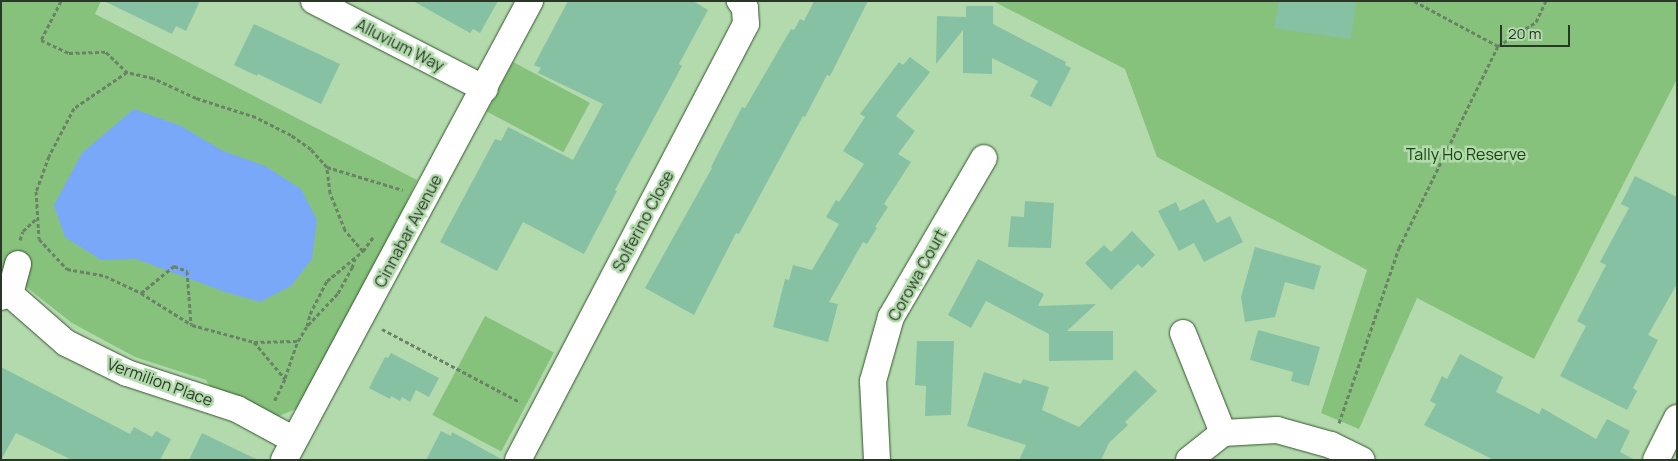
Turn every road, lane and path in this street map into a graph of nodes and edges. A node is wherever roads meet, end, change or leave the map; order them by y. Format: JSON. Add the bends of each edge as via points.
{"nodes":[{"id":1,"x":61,"y":1,"type":"edge"},
{"id":2,"x":314,"y":1,"type":"edge"},
{"id":3,"x":530,"y":1,"type":"edge"},
{"id":4,"x":740,"y":1,"type":"edge"},
{"id":5,"x":1414,"y":1,"type":"edge"},
{"id":6,"x":1546,"y":1,"type":"edge"},
{"id":7,"x":1498,"y":46,"type":"junction"},
{"id":8,"x":127,"y":72,"type":"junction"},
{"id":9,"x":485,"y":89,"type":"junction"},
{"id":10,"x":984,"y":158,"type":"dead end"},
{"id":11,"x":327,"y":167,"type":"junction"},
{"id":12,"x":406,"y":191,"type":"dead end"},
{"id":13,"x":355,"y":257,"type":"junction"},
{"id":14,"x":18,"y":264,"type":"dead end"},
{"id":15,"x":141,"y":294,"type":"junction"},
{"id":16,"x":6,"y":295,"type":"edge"},
{"id":17,"x":362,"y":318,"type":"junction"},
{"id":18,"x":192,"y":325,"type":"junction"},
{"id":19,"x":307,"y":326,"type":"junction"},
{"id":20,"x":1183,"y":332,"type":"dead end"},
{"id":21,"x":298,"y":341,"type":"junction"},
{"id":22,"x":254,"y":342,"type":"junction"},
{"id":23,"x":285,"y":378,"type":"junction"},
{"id":24,"x":526,"y":405,"type":"dead end"},
{"id":25,"x":1677,"y":418,"type":"edge"},
{"id":26,"x":263,"y":423,"type":"junction"},
{"id":27,"x":1223,"y":433,"type":"junction"},
{"id":28,"x":1331,"y":445,"type":"junction"},
{"id":29,"x":289,"y":450,"type":"edge"},
{"id":30,"x":523,"y":450,"type":"edge"},
{"id":31,"x":877,"y":460,"type":"edge"},
{"id":32,"x":1189,"y":460,"type":"edge"},
{"id":33,"x":1362,"y":460,"type":"edge"},
{"id":34,"x":1656,"y":460,"type":"edge"}],
"edges":[{"from":1,"to":8,"type":"path","via":[[42,40],[69,53],[106,52]]},
{"from":2,"to":9,"type":"street","name":"Alluvium Way"},
{"from":3,"to":9,"type":"street","name":"Cinnabar Avenue"},
{"from":4,"to":30,"type":"street","name":"Solferino Close","via":[[745,8],[746,24]]},
{"from":5,"to":7,"type":"path"},
{"from":6,"to":7,"type":"path","via":[[1536,22]]},
{"from":7,"to":28,"type":"path","via":[[1399,248]]},
{"from":8,"to":11,"type":"path","via":[[153,78],[196,98],[256,117],[291,135]]},
{"from":8,"to":15,"type":"path","via":[[74,108],[49,156],[36,191],[38,239],[67,269],[105,276]]},
{"from":9,"to":17,"type":"street","name":"Cinnabar Avenue"},
{"from":10,"to":31,"type":"street","name":"Corowa Court","via":[[891,317],[873,381]]},
{"from":11,"to":12,"type":"path"},
{"from":11,"to":13,"type":"path","via":[[330,193],[346,230],[363,251]]},
{"from":13,"to":19,"type":"path","via":[[338,293]]},
{"from":13,"to":19,"type":"path","via":[[327,281]]},
{"from":14,"to":16,"type":"street","name":"Vermilion Place"},
{"from":15,"to":18,"type":"path"},
{"from":15,"to":18,"type":"path","via":[[174,266],[187,271]]},
{"from":16,"to":26,"type":"street","name":"Vermilion Place","via":[[66,343],[127,373],[237,409]]},
{"from":17,"to":24,"type":"path"},
{"from":17,"to":29,"type":"street","name":"Cinnabar Avenue"},
{"from":18,"to":22,"type":"path"},
{"from":19,"to":21,"type":"path"},
{"from":20,"to":27,"type":"street"},
{"from":21,"to":22,"type":"path"},
{"from":21,"to":23,"type":"path"},
{"from":22,"to":23,"type":"path"},
{"from":23,"to":26,"type":"path"},
{"from":25,"to":34,"type":"street"},
{"from":26,"to":29,"type":"street","name":"Vermilion Place"},
{"from":27,"to":28,"type":"street","via":[[1277,430]]},
{"from":27,"to":32,"type":"street"},
{"from":28,"to":33,"type":"street"}]}
